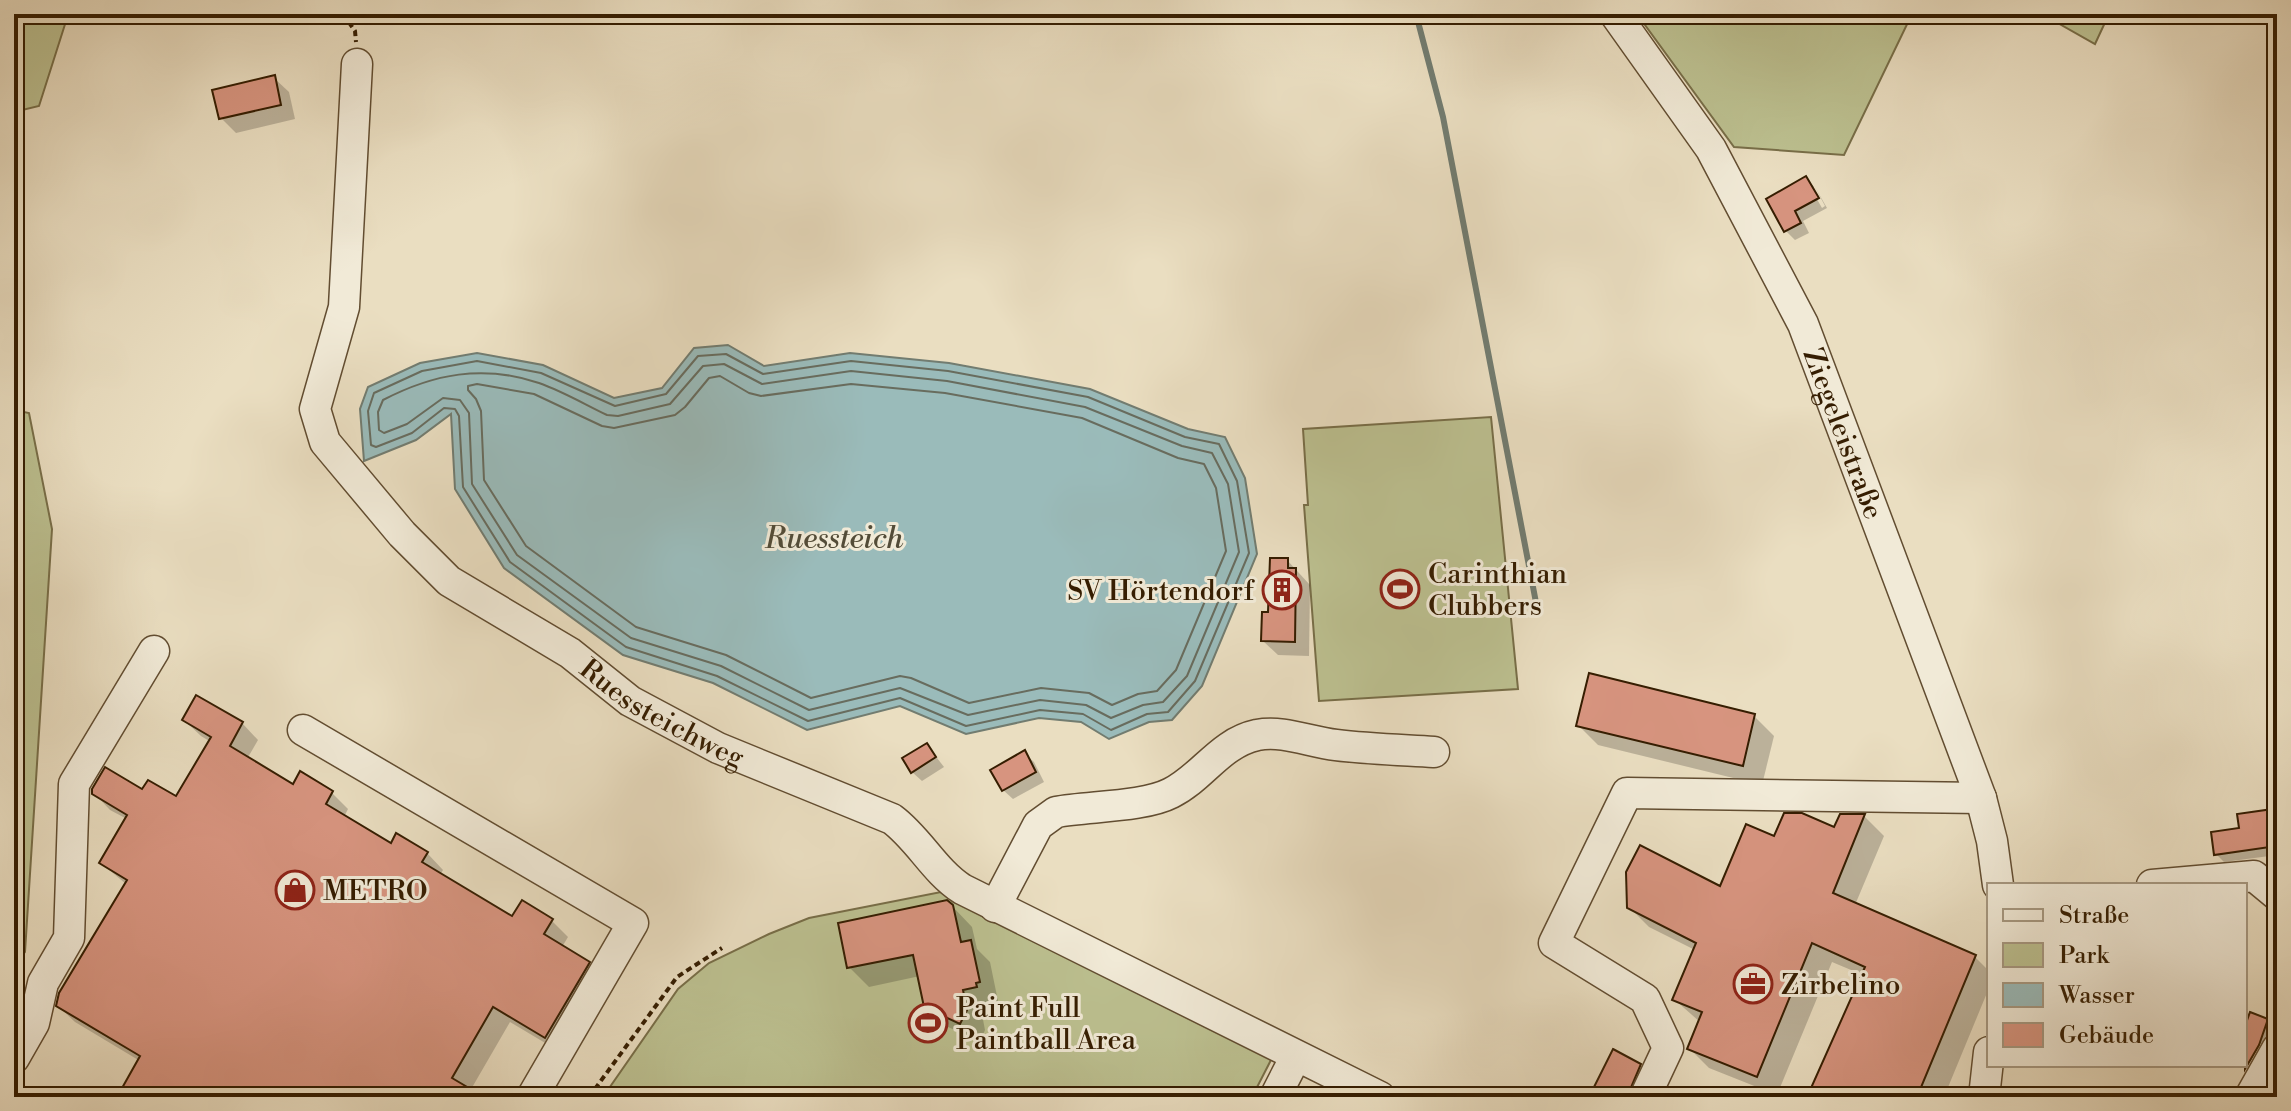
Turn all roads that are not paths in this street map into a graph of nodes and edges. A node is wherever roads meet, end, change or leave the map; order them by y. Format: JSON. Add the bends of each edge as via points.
{"nodes":[{"id":1,"x":1615,"y":14,"type":"edge"},
{"id":2,"x":357,"y":64,"type":"dead end"},
{"id":3,"x":154,"y":651,"type":"dead end"},
{"id":4,"x":303,"y":730,"type":"dead end"},
{"id":5,"x":1434,"y":752,"type":"dead end"},
{"id":6,"x":1981,"y":798,"type":"junction"},
{"id":7,"x":2265,"y":872,"type":"edge"},
{"id":8,"x":2007,"y":883,"type":"edge"},
{"id":9,"x":2169,"y":883,"type":"edge"},
{"id":10,"x":2277,"y":895,"type":"edge"},
{"id":11,"x":995,"y":907,"type":"junction"},
{"id":12,"x":2277,"y":1049,"type":"edge"},
{"id":13,"x":1296,"y":1056,"type":"junction"},
{"id":14,"x":14,"y":1058,"type":"edge"},
{"id":15,"x":1987,"y":1067,"type":"edge"},
{"id":16,"x":532,"y":1097,"type":"edge"},
{"id":17,"x":1275,"y":1097,"type":"edge"},
{"id":18,"x":1380,"y":1097,"type":"edge"},
{"id":19,"x":1645,"y":1097,"type":"edge"},
{"id":20,"x":1984,"y":1097,"type":"edge"},
{"id":21,"x":2250,"y":1097,"type":"edge"}],
"edges":[{"from":1,"to":6,"type":"street","name":"Ziegeleistraße","via":[[1711,149],[1803,324]]},
{"from":2,"to":11,"type":"street","name":"Ruessteichweg","via":[[344,307],[315,409],[325,442],[449,581],[570,653],[630,701],[718,748],[892,819],[950,882]]},
{"from":3,"to":14,"type":"street","via":[[74,784],[69,938],[43,983],[34,1023]]},
{"from":4,"to":16,"type":"street","via":[[633,923]]},
{"from":5,"to":11,"type":"street","via":[[1334,745],[1278,733],[1240,740],[1167,795],[1056,812],[1046,818]]},
{"from":6,"to":8,"type":"street","name":"Ziegeleistraße"},
{"from":6,"to":19,"type":"street","via":[[1627,793],[1554,943],[1645,999],[1668,1048]]},
{"from":7,"to":9,"type":"street"},
{"from":7,"to":10,"type":"street"},
{"from":11,"to":13,"type":"street","name":"Ruessteichweg"},
{"from":12,"to":21,"type":"street"},
{"from":13,"to":17,"type":"street"},
{"from":13,"to":18,"type":"street","name":"Ruessteichweg"},
{"from":15,"to":20,"type":"street"}]}
